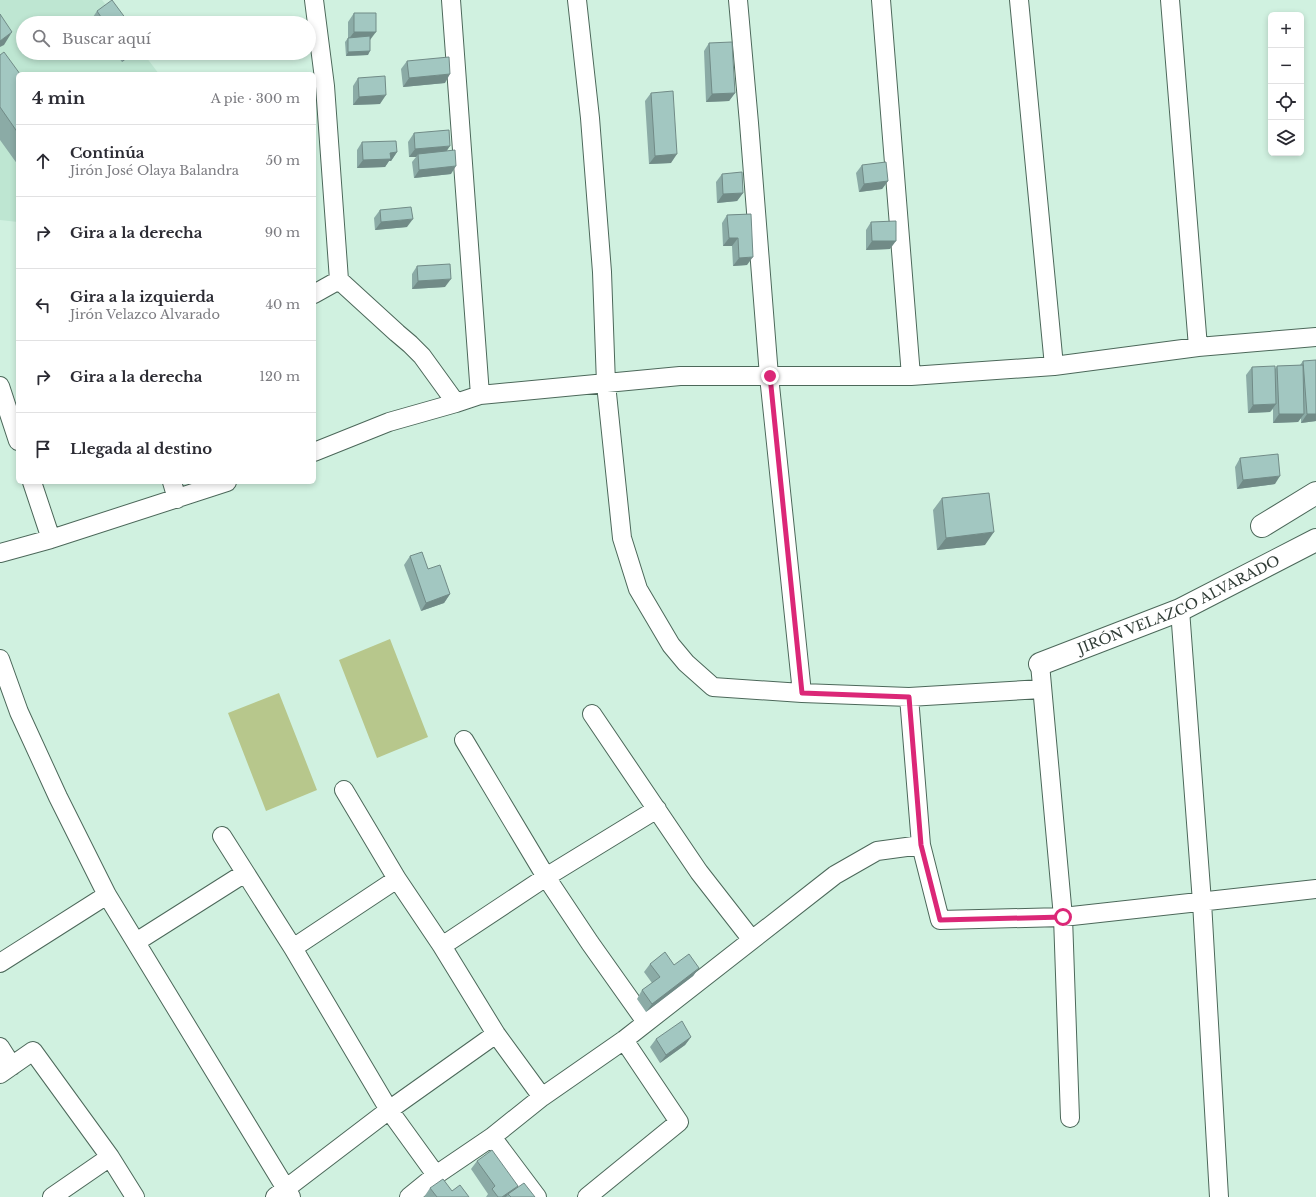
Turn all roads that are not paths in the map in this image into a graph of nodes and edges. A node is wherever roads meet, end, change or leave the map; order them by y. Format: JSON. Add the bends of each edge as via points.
{"nodes":[{"id":1,"x":314,"y":0,"type":"edge"},
{"id":2,"x":451,"y":0,"type":"edge"},
{"id":3,"x":577,"y":0,"type":"edge"},
{"id":4,"x":738,"y":0,"type":"edge"},
{"id":5,"x":881,"y":0,"type":"edge"},
{"id":6,"x":1019,"y":0,"type":"edge"},
{"id":7,"x":1170,"y":0,"type":"edge"},
{"id":8,"x":339,"y":280,"type":"junction"},
{"id":9,"x":316,"y":293,"type":"edge"},
{"id":10,"x":1316,"y":337,"type":"edge"},
{"id":11,"x":1198,"y":347,"type":"junction"},
{"id":12,"x":1054,"y":366,"type":"junction"},
{"id":13,"x":770,"y":376,"type":"junction"},
{"id":14,"x":911,"y":376,"type":"junction"},
{"id":15,"x":606,"y":384,"type":"junction"},
{"id":16,"x":0,"y":386,"type":"edge"},
{"id":17,"x":480,"y":395,"type":"junction"},
{"id":18,"x":456,"y":403,"type":"junction"},
{"id":19,"x":16,"y":434,"type":"edge"},
{"id":20,"x":316,"y":451,"type":"edge"},
{"id":21,"x":33,"y":484,"type":"edge"},
{"id":22,"x":173,"y":484,"type":"edge"},
{"id":23,"x":221,"y":484,"type":"edge"},
{"id":24,"x":1316,"y":493,"type":"edge"},
{"id":25,"x":177,"y":499,"type":"junction"},
{"id":26,"x":1262,"y":526,"type":"dead end"},
{"id":27,"x":51,"y":539,"type":"junction"},
{"id":28,"x":1316,"y":540,"type":"edge"},
{"id":29,"x":0,"y":553,"type":"edge"},
{"id":30,"x":1180,"y":610,"type":"junction"},
{"id":31,"x":0,"y":659,"type":"edge"},
{"id":32,"x":1040,"y":664,"type":"joint"},
{"id":33,"x":1042,"y":689,"type":"junction"},
{"id":34,"x":802,"y":693,"type":"junction"},
{"id":35,"x":909,"y":697,"type":"junction"},
{"id":36,"x":592,"y":714,"type":"dead end"},
{"id":37,"x":464,"y":740,"type":"dead end"},
{"id":38,"x":344,"y":790,"type":"dead end"},
{"id":39,"x":658,"y":809,"type":"junction"},
{"id":40,"x":222,"y":836,"type":"dead end"},
{"id":41,"x":921,"y":845,"type":"junction"},
{"id":42,"x":245,"y":873,"type":"junction"},
{"id":43,"x":546,"y":877,"type":"junction"},
{"id":44,"x":397,"y":879,"type":"junction"},
{"id":45,"x":1316,"y":889,"type":"edge"},
{"id":46,"x":107,"y":894,"type":"junction"},
{"id":47,"x":1202,"y":902,"type":"junction"},
{"id":48,"x":1063,"y":917,"type":"junction"},
{"id":49,"x":752,"y":940,"type":"junction"},
{"id":50,"x":136,"y":942,"type":"junction"},
{"id":51,"x":442,"y":946,"type":"junction"},
{"id":52,"x":293,"y":948,"type":"junction"},
{"id":53,"x":0,"y":963,"type":"edge"},
{"id":54,"x":646,"y":1022,"type":"junction"},
{"id":55,"x":496,"y":1034,"type":"junction"},
{"id":56,"x":624,"y":1040,"type":"junction"},
{"id":57,"x":0,"y":1047,"type":"edge"},
{"id":58,"x":6,"y":1070,"type":"edge"},
{"id":59,"x":542,"y":1097,"type":"junction"},
{"id":60,"x":390,"y":1110,"type":"junction"},
{"id":61,"x":1070,"y":1118,"type":"dead end"},
{"id":62,"x":492,"y":1137,"type":"junction"},
{"id":63,"x":110,"y":1157,"type":"junction"},
{"id":64,"x":436,"y":1175,"type":"junction"},
{"id":65,"x":284,"y":1194,"type":"edge"},
{"id":66,"x":52,"y":1197,"type":"edge"},
{"id":67,"x":135,"y":1197,"type":"edge"},
{"id":68,"x":409,"y":1197,"type":"edge"},
{"id":69,"x":536,"y":1197,"type":"edge"},
{"id":70,"x":587,"y":1197,"type":"edge"},
{"id":71,"x":1219,"y":1197,"type":"edge"}],
"edges":[{"from":1,"to":8,"type":"street","via":[[325,86]]},
{"from":2,"to":17,"type":"street"},
{"from":3,"to":15,"type":"street","via":[[590,118],[602,272]]},
{"from":4,"to":13,"type":"street"},
{"from":5,"to":14,"type":"street"},
{"from":6,"to":12,"type":"street"},
{"from":7,"to":11,"type":"street"},
{"from":8,"to":9,"type":"street"},
{"from":8,"to":18,"type":"street","via":[[422,356]]},
{"from":10,"to":11,"type":"street"},
{"from":11,"to":12,"type":"street"},
{"from":12,"to":14,"type":"street"},
{"from":13,"to":14,"type":"street"},
{"from":13,"to":15,"type":"street","via":[[680,376]]},
{"from":13,"to":34,"type":"street"},
{"from":15,"to":17,"type":"street"},
{"from":15,"to":34,"type":"street","via":[[622,538],[638,589],[671,645],[686,663],[713,687]]},
{"from":16,"to":19,"type":"street"},
{"from":17,"to":18,"type":"street"},
{"from":18,"to":20,"type":"street","via":[[389,422]]},
{"from":21,"to":27,"type":"street"},
{"from":22,"to":25,"type":"street"},
{"from":23,"to":25,"type":"street"},
{"from":24,"to":26,"type":"street"},
{"from":25,"to":27,"type":"street"},
{"from":27,"to":29,"type":"street"},
{"from":28,"to":30,"type":"street","name":"JIRÓN VELAZCO ALVARADO"},
{"from":30,"to":32,"type":"street","name":"JIRÓN VELAZCO ALVARADO"},
{"from":30,"to":47,"type":"street"},
{"from":31,"to":46,"type":"street","via":[[19,712]]},
{"from":32,"to":33,"type":"street"},
{"from":33,"to":35,"type":"street"},
{"from":33,"to":48,"type":"street"},
{"from":34,"to":35,"type":"street"},
{"from":35,"to":41,"type":"street"},
{"from":36,"to":39,"type":"street"},
{"from":37,"to":43,"type":"street"},
{"from":38,"to":44,"type":"street"},
{"from":39,"to":43,"type":"street"},
{"from":39,"to":49,"type":"street","via":[[699,872]]},
{"from":40,"to":42,"type":"street"},
{"from":41,"to":48,"type":"street","via":[[940,920]]},
{"from":41,"to":49,"type":"street","via":[[877,851],[836,875]]},
{"from":42,"to":50,"type":"street"},
{"from":42,"to":52,"type":"street"},
{"from":43,"to":51,"type":"street"},
{"from":43,"to":54,"type":"street"},
{"from":44,"to":51,"type":"street"},
{"from":44,"to":52,"type":"street"},
{"from":45,"to":47,"type":"street"},
{"from":46,"to":50,"type":"street"},
{"from":46,"to":53,"type":"street"},
{"from":47,"to":48,"type":"street"},
{"from":47,"to":71,"type":"street"},
{"from":48,"to":61,"type":"street"},
{"from":49,"to":54,"type":"street"},
{"from":50,"to":65,"type":"street"},
{"from":51,"to":55,"type":"street"},
{"from":52,"to":60,"type":"street"},
{"from":54,"to":56,"type":"street"},
{"from":55,"to":59,"type":"street"},
{"from":55,"to":60,"type":"street"},
{"from":56,"to":59,"type":"street"},
{"from":56,"to":70,"type":"street","via":[[679,1122]]},
{"from":57,"to":58,"type":"street"},
{"from":58,"to":63,"type":"street","via":[[33,1051]]},
{"from":59,"to":62,"type":"street"},
{"from":60,"to":64,"type":"street"},
{"from":60,"to":65,"type":"street"},
{"from":62,"to":64,"type":"street"},
{"from":62,"to":69,"type":"street"},
{"from":63,"to":66,"type":"street"},
{"from":63,"to":67,"type":"street"},
{"from":64,"to":68,"type":"street"}]}
